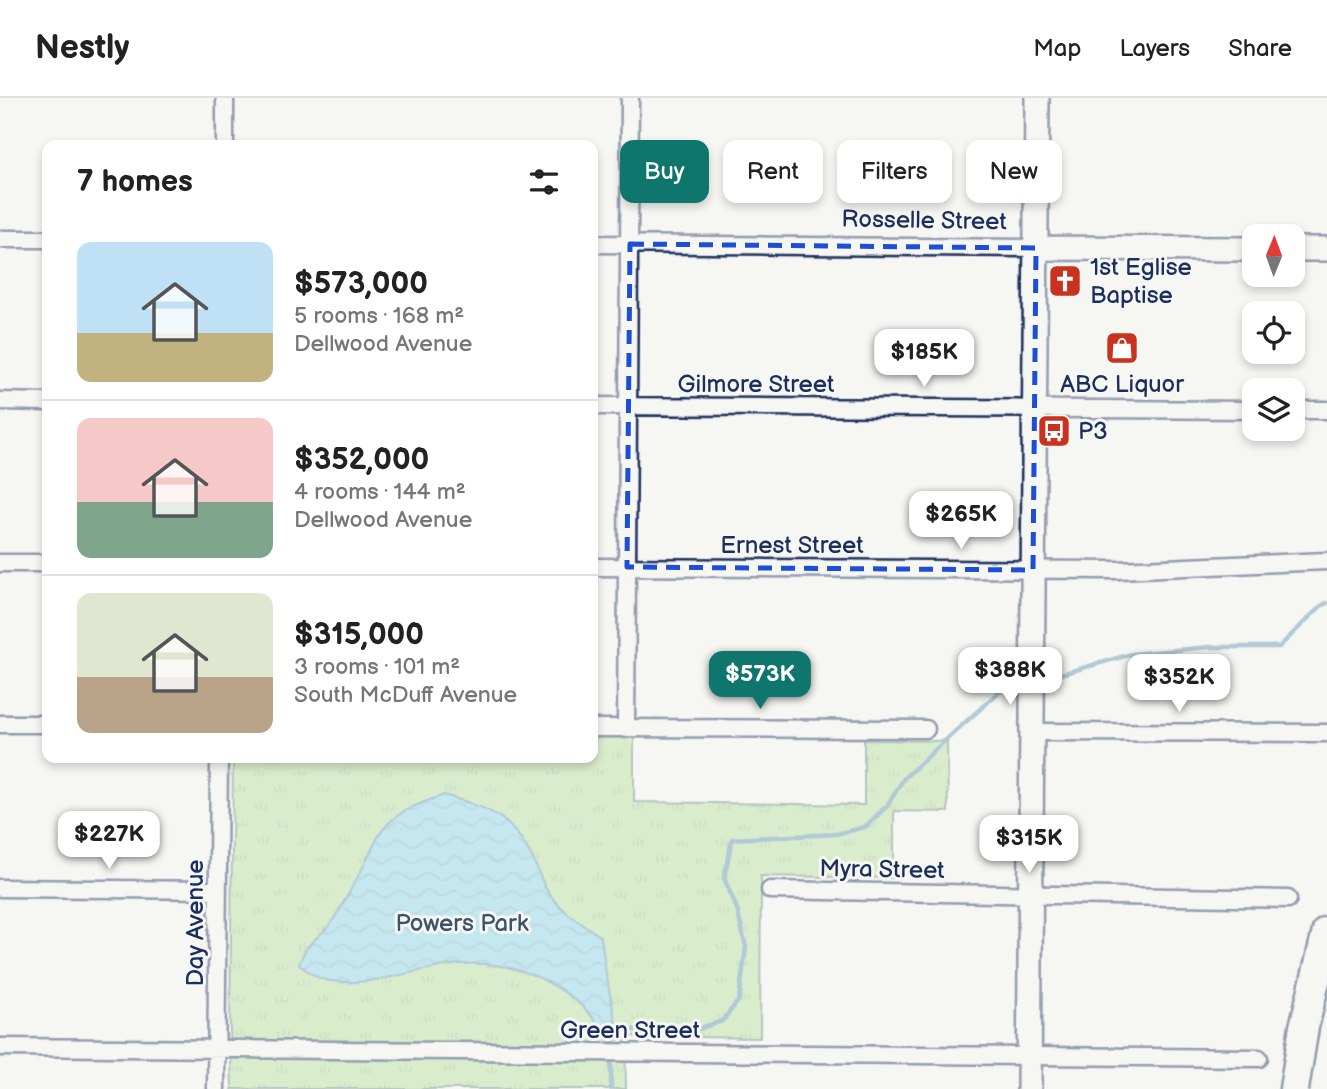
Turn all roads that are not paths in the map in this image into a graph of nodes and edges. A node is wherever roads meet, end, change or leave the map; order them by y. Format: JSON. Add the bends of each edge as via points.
{"nodes":[{"id":1,"x":225,"y":98,"type":"edge"},
{"id":2,"x":630,"y":98,"type":"edge"},
{"id":3,"x":1037,"y":98,"type":"edge"},
{"id":4,"x":225,"y":140,"type":"edge"},
{"id":5,"x":0,"y":239,"type":"edge"},
{"id":6,"x":42,"y":239,"type":"edge"},
{"id":7,"x":598,"y":244,"type":"edge"},
{"id":8,"x":631,"y":244,"type":"junction"},
{"id":9,"x":1036,"y":247,"type":"junction"},
{"id":10,"x":1242,"y":249,"type":"edge"},
{"id":11,"x":1306,"y":249,"type":"edge"},
{"id":12,"x":1327,"y":249,"type":"edge"},
{"id":13,"x":0,"y":401,"type":"edge"},
{"id":14,"x":42,"y":402,"type":"edge"},
{"id":15,"x":598,"y":406,"type":"edge"},
{"id":16,"x":629,"y":406,"type":"junction"},
{"id":17,"x":1034,"y":408,"type":"junction"},
{"id":18,"x":1242,"y":410,"type":"edge"},
{"id":19,"x":1305,"y":410,"type":"edge"},
{"id":20,"x":1327,"y":410,"type":"edge"},
{"id":21,"x":1327,"y":561,"type":"edge"},
{"id":22,"x":0,"y":563,"type":"edge"},
{"id":23,"x":42,"y":563,"type":"edge"},
{"id":24,"x":598,"y":567,"type":"edge"},
{"id":25,"x":627,"y":567,"type":"junction"},
{"id":26,"x":1033,"y":570,"type":"junction"},
{"id":27,"x":0,"y":724,"type":"edge"},
{"id":28,"x":42,"y":724,"type":"edge"},
{"id":29,"x":598,"y":728,"type":"edge"},
{"id":30,"x":626,"y":729,"type":"junction"},
{"id":31,"x":926,"y":729,"type":"dead end"},
{"id":32,"x":1032,"y":732,"type":"junction"},
{"id":33,"x":1327,"y":733,"type":"edge"},
{"id":34,"x":219,"y":763,"type":"edge"},
{"id":35,"x":0,"y":888,"type":"edge"},
{"id":36,"x":218,"y":890,"type":"junction"},
{"id":37,"x":770,"y":890,"type":"dead end"},
{"id":38,"x":1031,"y":894,"type":"junction"},
{"id":39,"x":1288,"y":899,"type":"dead end"},
{"id":40,"x":1327,"y":931,"type":"edge"},
{"id":41,"x":1327,"y":1010,"type":"edge"},
{"id":42,"x":0,"y":1047,"type":"edge"},
{"id":43,"x":217,"y":1049,"type":"junction"},
{"id":44,"x":1029,"y":1056,"type":"junction"},
{"id":45,"x":1259,"y":1058,"type":"dead end"},
{"id":46,"x":216,"y":1089,"type":"edge"},
{"id":47,"x":1029,"y":1089,"type":"edge"},
{"id":48,"x":1294,"y":1089,"type":"edge"},
{"id":49,"x":1312,"y":1089,"type":"edge"}],
"edges":[{"from":1,"to":4,"type":"street"},
{"from":2,"to":8,"type":"street"},
{"from":3,"to":9,"type":"main road"},
{"from":5,"to":6,"type":"street"},
{"from":7,"to":8,"type":"street","name":"Rosselle Street"},
{"from":8,"to":9,"type":"street","name":"Rosselle Street"},
{"from":8,"to":16,"type":"street"},
{"from":9,"to":10,"type":"main road","name":"Rosselle Street"},
{"from":9,"to":17,"type":"main road"},
{"from":11,"to":12,"type":"main road"},
{"from":13,"to":14,"type":"street"},
{"from":15,"to":16,"type":"street","name":"Gilmore Street"},
{"from":16,"to":17,"type":"street","name":"Gilmore Street"},
{"from":16,"to":25,"type":"street"},
{"from":17,"to":18,"type":"street","name":"Gilmore Street"},
{"from":17,"to":26,"type":"main road"},
{"from":19,"to":20,"type":"street"},
{"from":21,"to":26,"type":"street","name":"Ernest Street"},
{"from":22,"to":23,"type":"street"},
{"from":24,"to":25,"type":"street","name":"Ernest Street"},
{"from":25,"to":26,"type":"street","name":"Ernest Street"},
{"from":25,"to":30,"type":"street"},
{"from":26,"to":32,"type":"main road"},
{"from":27,"to":28,"type":"street"},
{"from":29,"to":30,"type":"street"},
{"from":30,"to":31,"type":"street"},
{"from":32,"to":33,"type":"street"},
{"from":32,"to":38,"type":"main road"},
{"from":34,"to":36,"type":"street","name":"Day Avenue"},
{"from":35,"to":36,"type":"street"},
{"from":36,"to":43,"type":"street","name":"Day Avenue"},
{"from":37,"to":38,"type":"street","name":"Myra Street"},
{"from":38,"to":39,"type":"street","name":"Myra Street"},
{"from":38,"to":44,"type":"main road"},
{"from":40,"to":48,"type":"highway"},
{"from":41,"to":49,"type":"highway"},
{"from":42,"to":43,"type":"street","name":"Green Street"},
{"from":43,"to":44,"type":"street","name":"Green Street"},
{"from":43,"to":46,"type":"street","name":"Day Avenue"},
{"from":44,"to":45,"type":"street","name":"Green Street"},
{"from":44,"to":47,"type":"main road"}]}
